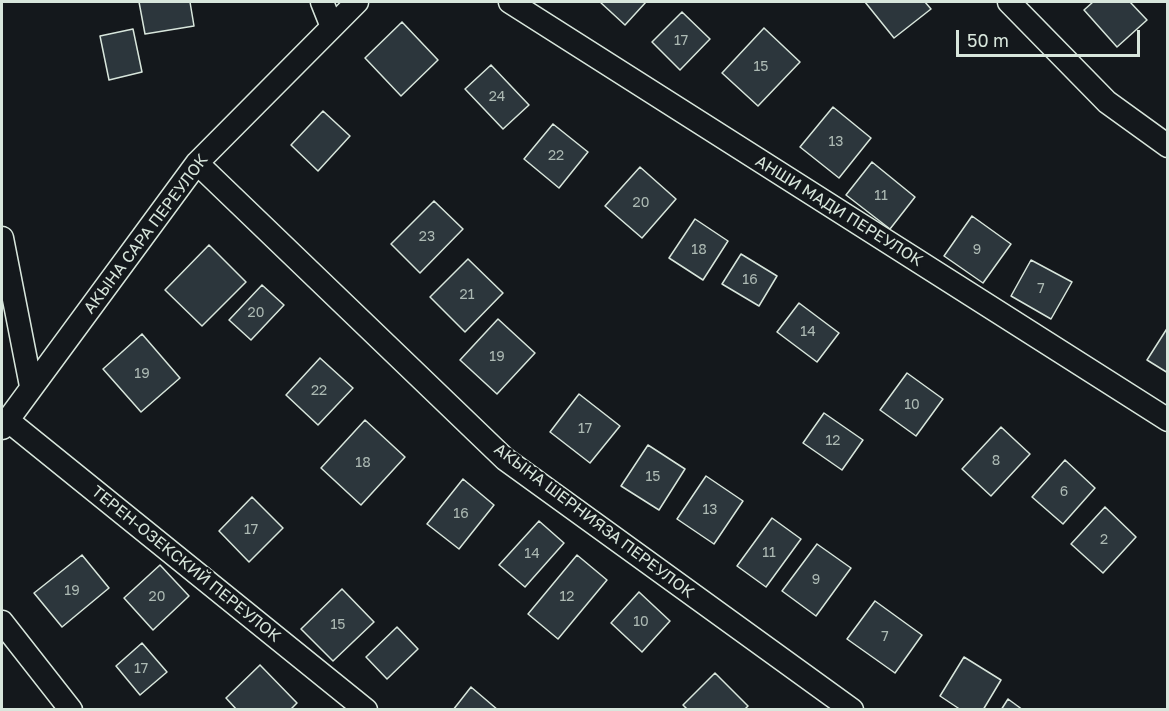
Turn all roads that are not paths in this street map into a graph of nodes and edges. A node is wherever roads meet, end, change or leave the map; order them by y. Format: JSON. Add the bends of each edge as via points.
{"nodes":[{"id":1,"x":322,"y":2,"type":"edge"},
{"id":2,"x":357,"y":2,"type":"edge"},
{"id":3,"x":510,"y":2,"type":"edge"},
{"id":4,"x":1010,"y":2,"type":"edge"},
{"id":5,"x":332,"y":27,"type":"junction"},
{"id":6,"x":1167,"y":146,"type":"edge"},
{"id":7,"x":197,"y":163,"type":"junction"},
{"id":8,"x":2,"y":238,"type":"edge"},
{"id":9,"x":31,"y":386,"type":"junction"},
{"id":10,"x":1167,"y":420,"type":"edge"},
{"id":11,"x":4,"y":424,"type":"edge"},
{"id":12,"x":2,"y":622,"type":"edge"},
{"id":13,"x":71,"y":710,"type":"edge"},
{"id":14,"x":366,"y":710,"type":"edge"},
{"id":15,"x":852,"y":710,"type":"edge"}],
"edges":[{"from":1,"to":5,"type":"street"},
{"from":2,"to":5,"type":"street","name":"АКЫНА САРА ПЕРЕУЛОК"},
{"from":3,"to":10,"type":"street","name":"АНШИ МАДИ ПЕРЕУЛОК"},
{"from":4,"to":6,"type":"street","via":[[1107,102]]},
{"from":5,"to":7,"type":"street","name":"АКЫНА САРА ПЕРЕУЛОК"},
{"from":7,"to":9,"type":"street","name":"АКЫНА САРА ПЕРЕУЛОК"},
{"from":7,"to":15,"type":"street","name":"АКЫНА ШЕРНИЯЗА ПЕРЕУЛОК","via":[[505,459]]},
{"from":8,"to":9,"type":"street"},
{"from":9,"to":11,"type":"street","name":"АКЫНА САРА ПЕРЕУЛОК"},
{"from":11,"to":14,"type":"street","name":"ТЕРЕН-ОЗЕКСКИЙ ПЕРЕУЛОК"},
{"from":12,"to":13,"type":"street"}]}
